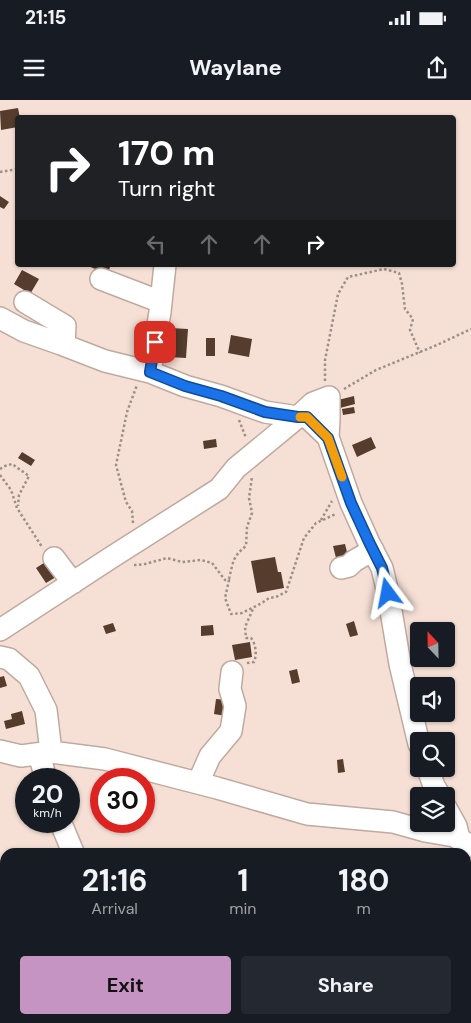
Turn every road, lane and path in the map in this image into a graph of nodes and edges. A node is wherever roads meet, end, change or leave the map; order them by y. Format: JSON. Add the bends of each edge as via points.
{"nodes":[{"id":1,"x":15,"y":170,"type":"edge"},
{"id":2,"x":0,"y":172,"type":"edge"},
{"id":3,"x":165,"y":267,"type":"edge"},
{"id":4,"x":101,"y":279,"type":"dead end"},
{"id":5,"x":24,"y":302,"type":"dead end"},
{"id":6,"x":161,"y":302,"type":"junction"},
{"id":7,"x":0,"y":318,"type":"edge"},
{"id":8,"x":471,"y":329,"type":"edge"},
{"id":9,"x":64,"y":345,"type":"junction"},
{"id":10,"x":420,"y":353,"type":"junction"},
{"id":11,"x":150,"y":372,"type":"junction"},
{"id":12,"x":329,"y":397,"type":"junction"},
{"id":13,"x":231,"y":400,"type":"junction"},
{"id":14,"x":298,"y":417,"type":"junction"},
{"id":15,"x":328,"y":438,"type":"junction"},
{"id":16,"x":250,"y":457,"type":"junction"},
{"id":17,"x":0,"y":469,"type":"edge"},
{"id":18,"x":0,"y":475,"type":"edge"},
{"id":19,"x":17,"y":508,"type":"junction"},
{"id":20,"x":356,"y":514,"type":"junction"},
{"id":21,"x":133,"y":543,"type":"junction"},
{"id":22,"x":373,"y":550,"type":"junction"},
{"id":23,"x":54,"y":558,"type":"joint"},
{"id":24,"x":108,"y":559,"type":"junction"},
{"id":25,"x":341,"y":568,"type":"dead end"},
{"id":26,"x":229,"y":580,"type":"junction"},
{"id":27,"x":73,"y":583,"type":"junction"},
{"id":28,"x":253,"y":608,"type":"junction"},
{"id":29,"x":0,"y":630,"type":"edge"},
{"id":30,"x":0,"y":657,"type":"edge"},
{"id":31,"x":232,"y":672,"type":"joint"},
{"id":32,"x":416,"y":732,"type":"edge"},
{"id":33,"x":0,"y":751,"type":"edge"},
{"id":34,"x":45,"y":753,"type":"junction"},
{"id":35,"x":46,"y":768,"type":"edge"},
{"id":36,"x":198,"y":783,"type":"junction"},
{"id":37,"x":455,"y":824,"type":"edge"},
{"id":38,"x":65,"y":833,"type":"edge"},
{"id":39,"x":458,"y":843,"type":"edge"},
{"id":40,"x":71,"y":848,"type":"edge"}],
"edges":[{"from":1,"to":2,"type":"path"},
{"from":3,"to":6,"type":"street"},
{"from":4,"to":6,"type":"street"},
{"from":5,"to":9,"type":"street","via":[[65,326]]},
{"from":6,"to":11,"type":"street"},
{"from":7,"to":9,"type":"street","via":[[24,331]]},
{"from":8,"to":10,"type":"path"},
{"from":9,"to":11,"type":"street","via":[[105,362]]},
{"from":10,"to":12,"type":"path","via":[[376,370]]},
{"from":10,"to":12,"type":"path","via":[[410,330],[413,319],[405,309],[399,274],[384,269],[348,277],[338,294],[325,360]]},
{"from":11,"to":13,"type":"street"},
{"from":11,"to":21,"type":"path","via":[[137,385],[127,412],[116,465],[126,502],[132,511],[136,533]]},
{"from":12,"to":14,"type":"street","via":[[313,403]]},
{"from":12,"to":15,"type":"street"},
{"from":13,"to":14,"type":"street","via":[[265,412]]},
{"from":13,"to":16,"type":"path"},
{"from":14,"to":15,"type":"street","via":[[307,417]]},
{"from":14,"to":16,"type":"street"},
{"from":15,"to":20,"type":"street"},
{"from":16,"to":21,"type":"street","via":[[219,489]]},
{"from":16,"to":26,"type":"path","via":[[252,513],[246,546],[237,553]]},
{"from":17,"to":19,"type":"path","via":[[12,464],[28,476]]},
{"from":18,"to":19,"type":"path","via":[[11,490]]},
{"from":19,"to":23,"type":"path","via":[[40,546]]},
{"from":20,"to":22,"type":"street"},
{"from":20,"to":28,"type":"path","via":[[337,513],[316,523],[304,538],[286,592]]},
{"from":21,"to":24,"type":"street"},
{"from":22,"to":25,"type":"street"},
{"from":22,"to":32,"type":"street","via":[[384,576]]},
{"from":23,"to":27,"type":"street"},
{"from":24,"to":26,"type":"path","via":[[137,566],[167,558],[182,562],[201,560],[212,563],[224,580]]},
{"from":24,"to":27,"type":"street"},
{"from":26,"to":28,"type":"path","via":[[225,598],[231,614]]},
{"from":27,"to":29,"type":"street"},
{"from":28,"to":31,"type":"path","via":[[246,638],[254,642],[256,658],[254,662],[235,666]]},
{"from":30,"to":34,"type":"street","via":[[29,676],[46,710]]},
{"from":31,"to":36,"type":"street","via":[[230,689],[235,706],[231,730],[210,756]]},
{"from":33,"to":34,"type":"street","via":[[21,756]]},
{"from":34,"to":35,"type":"street"},
{"from":34,"to":36,"type":"street","via":[[105,759]]},
{"from":36,"to":39,"type":"street","via":[[308,814],[393,822]]},
{"from":37,"to":39,"type":"street"},
{"from":38,"to":40,"type":"street"}]}
